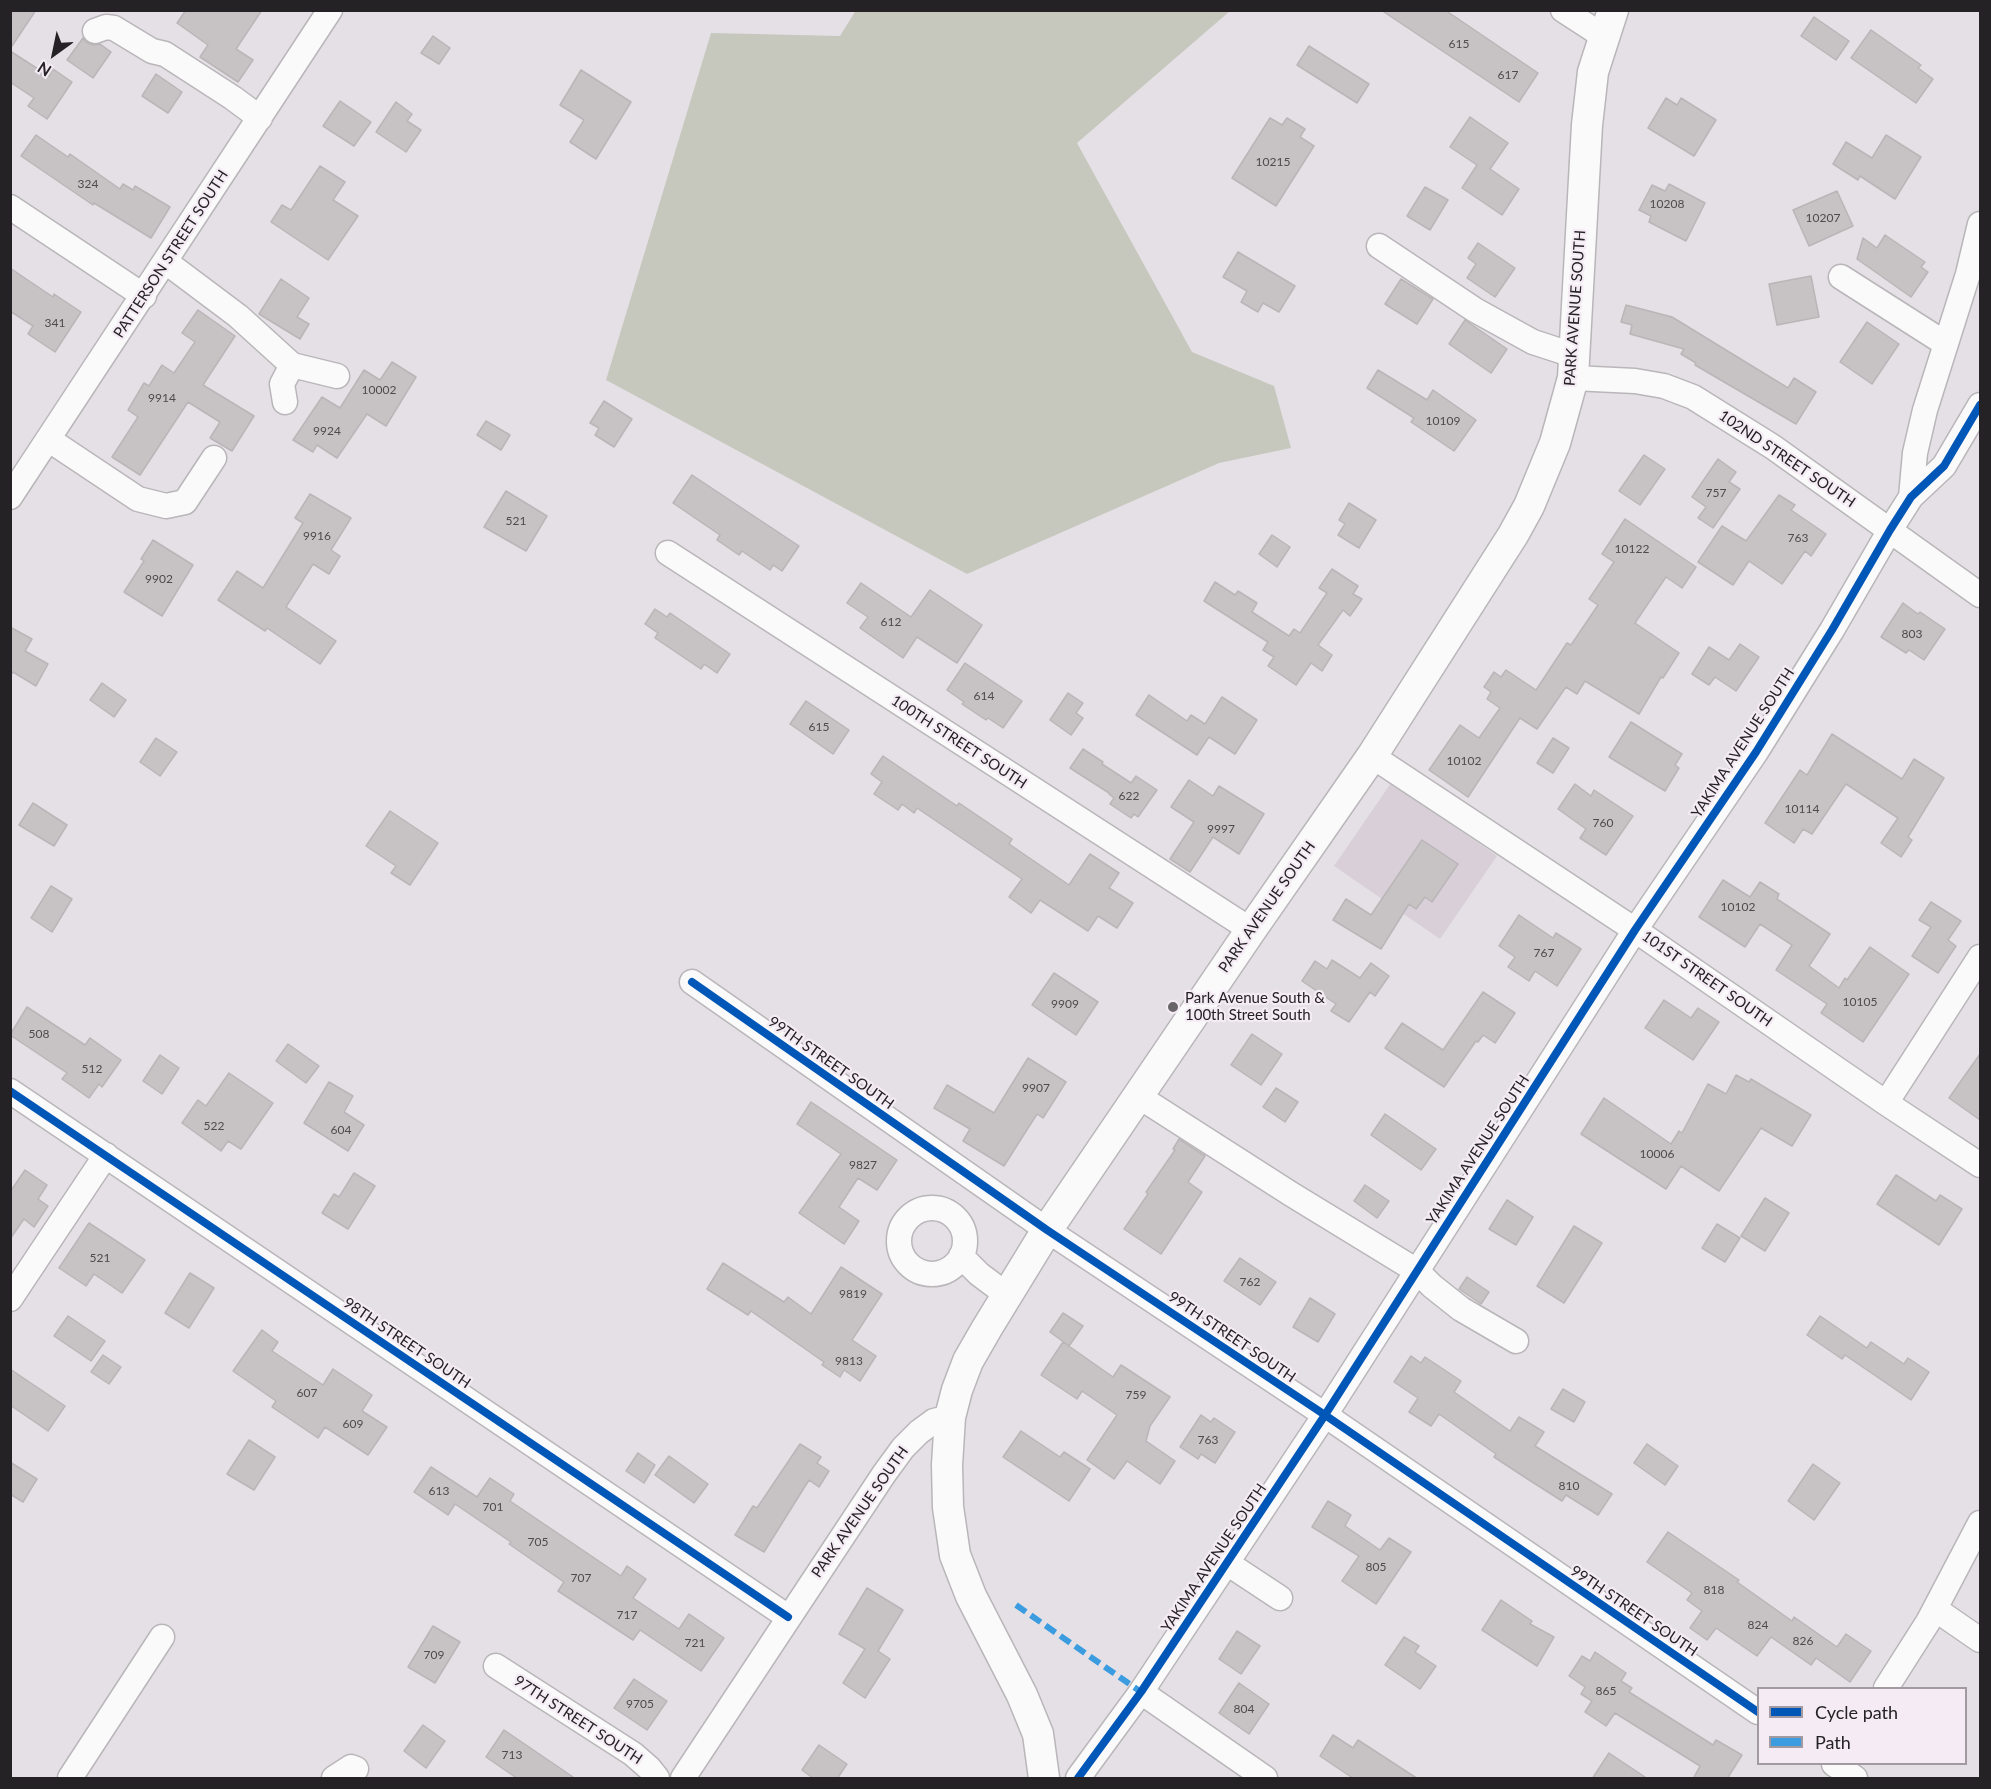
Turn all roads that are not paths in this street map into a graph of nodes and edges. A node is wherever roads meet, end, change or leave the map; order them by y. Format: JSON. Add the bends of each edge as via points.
{"nodes":[{"id":1,"x":330,"y":10,"type":"edge"},
{"id":2,"x":1563,"y":10,"type":"edge"},
{"id":3,"x":1608,"y":23,"type":"edge"},
{"id":4,"x":95,"y":31,"type":"dead end"},
{"id":5,"x":260,"y":118,"type":"junction"},
{"id":6,"x":10,"y":207,"type":"edge"},
{"id":7,"x":1980,"y":224,"type":"edge"},
{"id":8,"x":1379,"y":246,"type":"dead end"},
{"id":9,"x":166,"y":262,"type":"junction"},
{"id":10,"x":1841,"y":277,"type":"dead end"},
{"id":11,"x":144,"y":296,"type":"junction"},
{"id":12,"x":1946,"y":344,"type":"junction"},
{"id":13,"x":292,"y":365,"type":"junction"},
{"id":14,"x":1573,"y":367,"type":"junction"},
{"id":15,"x":337,"y":376,"type":"dead end"},
{"id":16,"x":285,"y":402,"type":"dead end"},
{"id":17,"x":1980,"y":405,"type":"edge"},
{"id":18,"x":48,"y":439,"type":"junction"},
{"id":19,"x":214,"y":458,"type":"dead end"},
{"id":20,"x":10,"y":497,"type":"edge"},
{"id":21,"x":1911,"y":497,"type":"junction"},
{"id":22,"x":1890,"y":530,"type":"junction"},
{"id":23,"x":668,"y":553,"type":"dead end"},
{"id":24,"x":1980,"y":596,"type":"edge"},
{"id":25,"x":1372,"y":756,"type":"junction"},
{"id":26,"x":1251,"y":930,"type":"junction"},
{"id":27,"x":1635,"y":930,"type":"junction"},
{"id":28,"x":1980,"y":957,"type":"edge"},
{"id":29,"x":692,"y":982,"type":"dead end"},
{"id":30,"x":10,"y":1091,"type":"edge"},
{"id":31,"x":1138,"y":1096,"type":"junction"},
{"id":32,"x":1886,"y":1102,"type":"junction"},
{"id":33,"x":106,"y":1155,"type":"junction"},
{"id":34,"x":1980,"y":1165,"type":"edge"},
{"id":35,"x":1047,"y":1230,"type":"junction"},
{"id":36,"x":961,"y":1256,"type":"dead end"},
{"id":37,"x":1417,"y":1271,"type":"junction"},
{"id":38,"x":1007,"y":1295,"type":"junction"},
{"id":39,"x":10,"y":1299,"type":"edge"},
{"id":40,"x":1516,"y":1341,"type":"dead end"},
{"id":41,"x":1325,"y":1415,"type":"junction"},
{"id":42,"x":950,"y":1417,"type":"junction"},
{"id":43,"x":1980,"y":1523,"type":"edge"},
{"id":44,"x":1227,"y":1563,"type":"junction"},
{"id":45,"x":1280,"y":1598,"type":"dead end"},
{"id":46,"x":1935,"y":1609,"type":"junction"},
{"id":47,"x":788,"y":1617,"type":"junction"},
{"id":48,"x":162,"y":1637,"type":"dead end"},
{"id":49,"x":1980,"y":1640,"type":"edge"},
{"id":50,"x":496,"y":1666,"type":"dead end"},
{"id":51,"x":1887,"y":1687,"type":"edge"},
{"id":52,"x":1141,"y":1692,"type":"junction"},
{"id":53,"x":1757,"y":1711,"type":"edge"},
{"id":54,"x":356,"y":1769,"type":"dead end"},
{"id":55,"x":70,"y":1779,"type":"edge"},
{"id":56,"x":334,"y":1779,"type":"edge"},
{"id":57,"x":657,"y":1779,"type":"edge"},
{"id":58,"x":683,"y":1779,"type":"edge"},
{"id":59,"x":1044,"y":1779,"type":"edge"},
{"id":60,"x":1078,"y":1779,"type":"edge"},
{"id":61,"x":1265,"y":1779,"type":"edge"}],
"edges":[{"from":1,"to":5,"type":"street","name":"PATTERSON STREET SOUTH"},
{"from":2,"to":3,"type":"street"},
{"from":3,"to":14,"type":"main road","name":"PARK AVENUE SOUTH","via":[[1593,72],[1587,125]]},
{"from":4,"to":5,"type":"street","via":[[114,28],[152,51],[165,54]]},
{"from":5,"to":9,"type":"street","name":"PATTERSON STREET SOUTH"},
{"from":6,"to":11,"type":"street"},
{"from":7,"to":12,"type":"street"},
{"from":8,"to":14,"type":"street","name":"102ND STREET SOUTH"},
{"from":9,"to":11,"type":"street","name":"PATTERSON STREET SOUTH"},
{"from":9,"to":13,"type":"street","via":[[238,316]]},
{"from":10,"to":12,"type":"street"},
{"from":11,"to":18,"type":"street","name":"PATTERSON STREET SOUTH"},
{"from":12,"to":21,"type":"street","via":[[1915,453]]},
{"from":13,"to":15,"type":"street"},
{"from":13,"to":16,"type":"street","via":[[282,384]]},
{"from":14,"to":22,"type":"street","name":"102ND STREET SOUTH","via":[[1664,386],[1693,397],[1773,447]]},
{"from":14,"to":25,"type":"main road","name":"PARK AVENUE SOUTH","via":[[1555,442],[1529,506]]},
{"from":17,"to":21,"type":"street","via":[[1944,466]]},
{"from":18,"to":19,"type":"street","via":[[138,500],[166,506],[185,502]]},
{"from":18,"to":20,"type":"street","name":"PATTERSON STREET SOUTH"},
{"from":21,"to":22,"type":"street","name":"YAKIMA AVENUE SOUTH"},
{"from":22,"to":24,"type":"street","name":"102ND STREET SOUTH"},
{"from":22,"to":27,"type":"street","name":"YAKIMA AVENUE SOUTH","via":[[1756,752]]},
{"from":23,"to":26,"type":"street","name":"100TH STREET SOUTH"},
{"from":25,"to":26,"type":"main road","name":"PARK AVENUE SOUTH"},
{"from":25,"to":27,"type":"street","name":"101ST STREET SOUTH"},
{"from":26,"to":31,"type":"main road","name":"PARK AVENUE SOUTH"},
{"from":27,"to":32,"type":"street","name":"101ST STREET SOUTH"},
{"from":27,"to":37,"type":"street","name":"YAKIMA AVENUE SOUTH"},
{"from":28,"to":32,"type":"street"},
{"from":29,"to":35,"type":"street","name":"99TH STREET SOUTH"},
{"from":30,"to":33,"type":"street","name":"98TH STREET SOUTH"},
{"from":31,"to":35,"type":"main road","name":"PARK AVENUE SOUTH"},
{"from":31,"to":37,"type":"street"},
{"from":32,"to":34,"type":"street","name":"101ST STREET SOUTH"},
{"from":33,"to":39,"type":"street"},
{"from":33,"to":47,"type":"street","name":"98TH STREET SOUTH"},
{"from":35,"to":38,"type":"main road","name":"PARK AVENUE SOUTH"},
{"from":35,"to":41,"type":"street","name":"99TH STREET SOUTH"},
{"from":36,"to":38,"type":"street"},
{"from":37,"to":40,"type":"street","via":[[1461,1309]]},
{"from":37,"to":41,"type":"street","name":"YAKIMA AVENUE SOUTH"},
{"from":38,"to":42,"type":"main road","name":"PARK AVENUE SOUTH","via":[[968,1361]]},
{"from":41,"to":44,"type":"street","name":"YAKIMA AVENUE SOUTH"},
{"from":41,"to":53,"type":"street","name":"99TH STREET SOUTH"},
{"from":42,"to":47,"type":"street","name":"PARK AVENUE SOUTH","via":[[934,1421],[903,1448]]},
{"from":42,"to":59,"type":"main road","via":[[948,1508],[955,1555],[1038,1734]]},
{"from":43,"to":46,"type":"street"},
{"from":44,"to":45,"type":"street"},
{"from":44,"to":52,"type":"street","name":"YAKIMA AVENUE SOUTH"},
{"from":46,"to":49,"type":"street"},
{"from":46,"to":51,"type":"street"},
{"from":47,"to":58,"type":"street","name":"PARK AVENUE SOUTH"},
{"from":48,"to":55,"type":"street"},
{"from":50,"to":57,"type":"street","name":"97TH STREET SOUTH","via":[[633,1754]]},
{"from":52,"to":60,"type":"street","name":"YAKIMA AVENUE SOUTH"},
{"from":52,"to":61,"type":"street"},
{"from":54,"to":56,"type":"street","via":[[351,1767]]}]}
